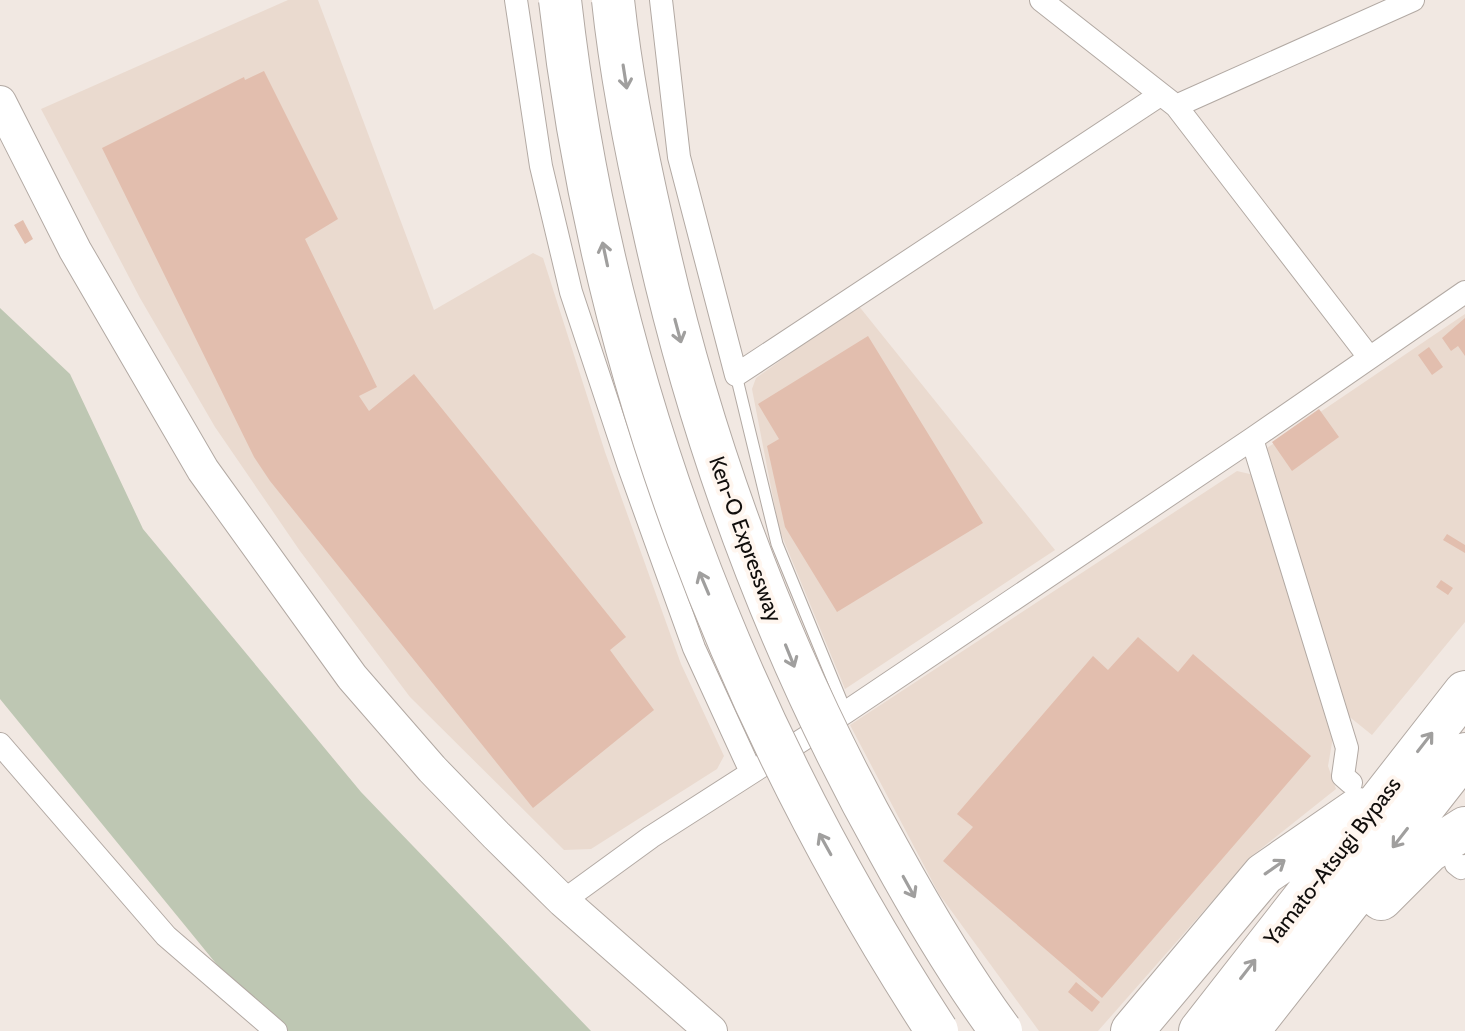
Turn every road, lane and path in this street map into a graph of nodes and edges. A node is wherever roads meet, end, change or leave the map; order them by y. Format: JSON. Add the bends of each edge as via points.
{"nodes":[{"id":1,"x":516,"y":0,"type":"edge"},
{"id":2,"x":560,"y":0,"type":"edge"},
{"id":3,"x":613,"y":0,"type":"edge"},
{"id":4,"x":661,"y":0,"type":"edge"},
{"id":5,"x":1041,"y":0,"type":"edge"},
{"id":6,"x":1413,"y":0,"type":"edge"},
{"id":7,"x":1168,"y":100,"type":"junction"},
{"id":8,"x":0,"y":102,"type":"edge"},
{"id":9,"x":1465,"y":292,"type":"edge"},
{"id":10,"x":1369,"y":357,"type":"junction"},
{"id":11,"x":736,"y":375,"type":"junction"},
{"id":12,"x":1252,"y":439,"type":"junction"},
{"id":13,"x":1465,"y":692,"type":"edge"},
{"id":14,"x":846,"y":712,"type":"junction"},
{"id":15,"x":0,"y":744,"type":"edge"},
{"id":16,"x":1465,"y":754,"type":"edge"},
{"id":17,"x":751,"y":772,"type":"junction"},
{"id":18,"x":1371,"y":784,"type":"junction"},
{"id":19,"x":1462,"y":853,"type":"edge"},
{"id":20,"x":563,"y":901,"type":"junction"},
{"id":21,"x":276,"y":1031,"type":"edge"},
{"id":22,"x":711,"y":1031,"type":"edge"},
{"id":23,"x":937,"y":1031,"type":"edge"},
{"id":24,"x":1001,"y":1031,"type":"edge"},
{"id":25,"x":1132,"y":1031,"type":"edge"},
{"id":26,"x":1200,"y":1031,"type":"edge"},
{"id":27,"x":1248,"y":1031,"type":"edge"},
{"id":28,"x":1273,"y":1031,"type":"edge"}],
"edges":[{"from":1,"to":17,"type":"street","via":[[541,166],[571,292],[694,648]]},
{"from":23,"to":2,"type":"highway","one_way":true,"bridge":true,"via":[[881,945],[811,818],[751,696],[695,561],[651,433],[615,300],[584,159]]},
{"from":3,"to":24,"type":"highway","name":"Ken-O Expressway","one_way":true,"bridge":true,"via":[[637,155],[666,285],[741,535],[794,666],[855,790],[923,912]]},
{"from":4,"to":11,"type":"street","via":[[679,157]]},
{"from":5,"to":7,"type":"street"},
{"from":6,"to":7,"type":"street"},
{"from":7,"to":10,"type":"street"},
{"from":7,"to":11,"type":"street"},
{"from":8,"to":20,"type":"street","via":[[75,250],[203,470],[298,605],[376,707]]},
{"from":9,"to":10,"type":"street"},
{"from":10,"to":12,"type":"street"},
{"from":11,"to":14,"type":"lane","via":[[777,544]]},
{"from":12,"to":14,"type":"street"},
{"from":12,"to":18,"type":"street","via":[[1347,748],[1343,776]]},
{"from":18,"to":13,"type":"highway","name":"Yamato-Atsugi Bypass","one_way":true},
{"from":14,"to":17,"type":"street"},
{"from":15,"to":21,"type":"street","via":[[166,936]]},
{"from":16,"to":27,"type":"highway","name":"Yamato-Atsugi Bypass","one_way":true},
{"from":17,"to":20,"type":"street"},
{"from":25,"to":18,"type":"highway","one_way":true,"via":[[1264,874]]},
{"from":26,"to":18,"type":"highway","name":"Yamato-Atsugi Bypass","one_way":true},
{"from":19,"to":28,"type":"highway","via":[[1429,851],[1392,885]]},
{"from":20,"to":22,"type":"street"}]}
